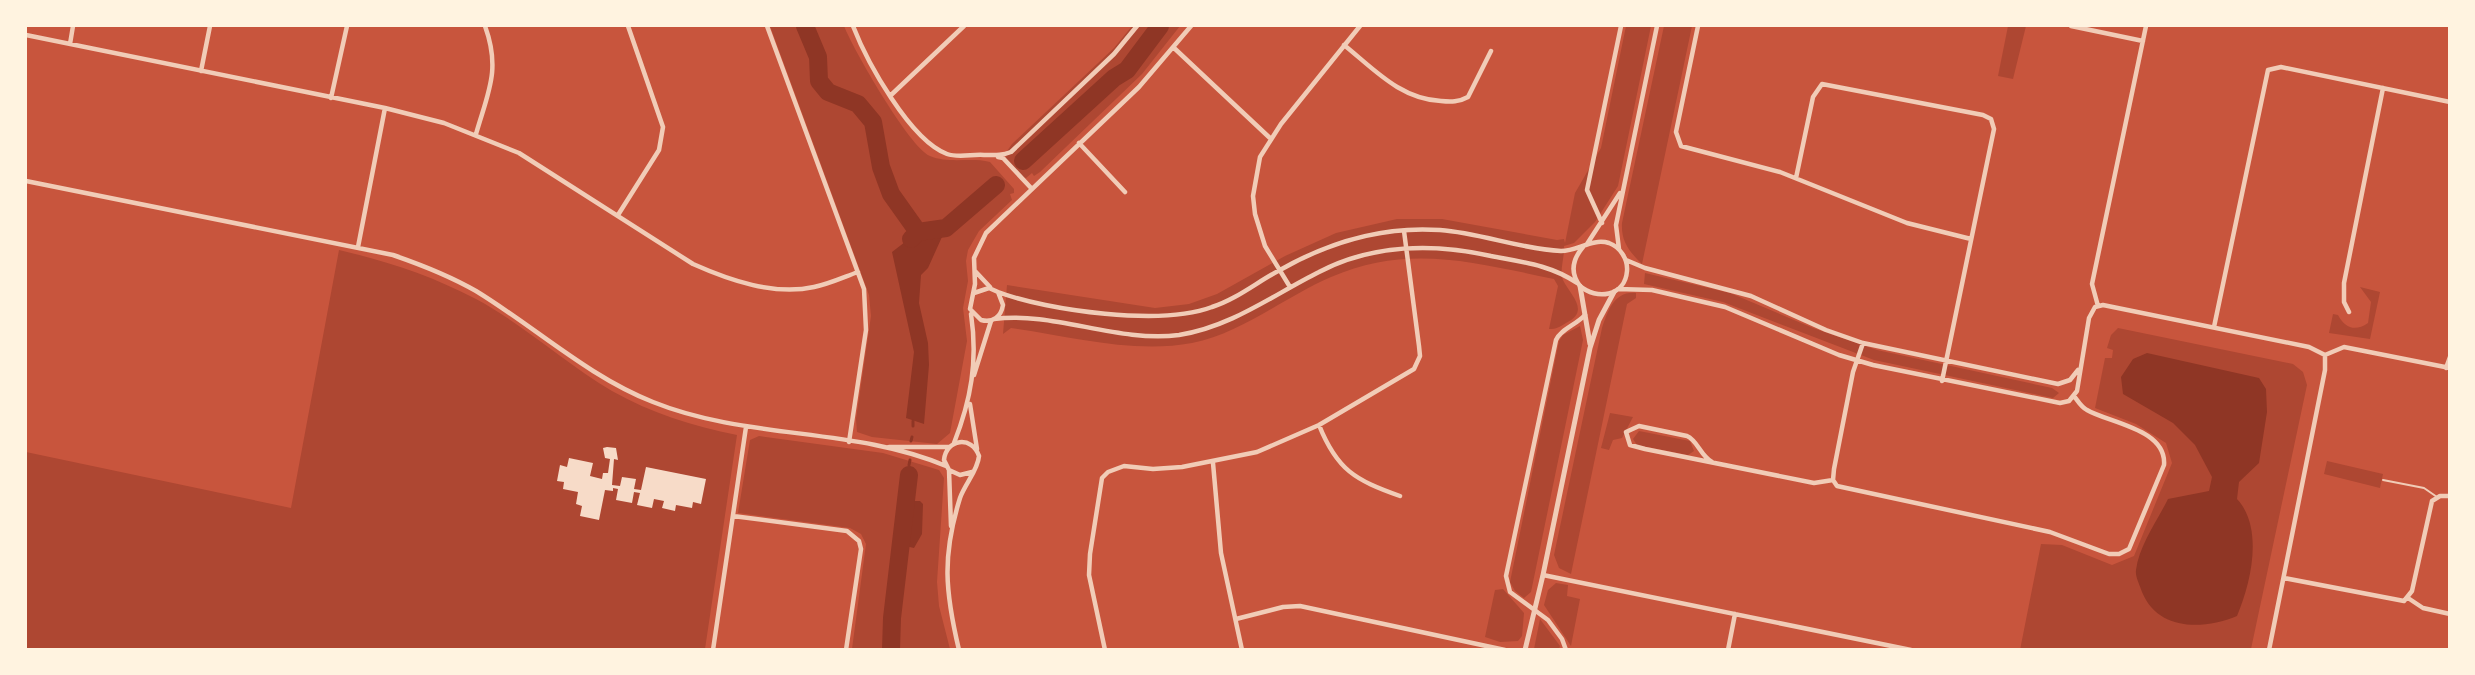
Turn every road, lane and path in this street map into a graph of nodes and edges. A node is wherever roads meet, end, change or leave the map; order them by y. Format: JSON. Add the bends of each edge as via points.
{"nodes":[{"id":1,"x":73,"y":26,"type":"edge"},
{"id":2,"x":210,"y":26,"type":"edge"},
{"id":3,"x":347,"y":26,"type":"edge"},
{"id":4,"x":485,"y":26,"type":"edge"},
{"id":5,"x":628,"y":26,"type":"edge"},
{"id":6,"x":767,"y":26,"type":"edge"},
{"id":7,"x":853,"y":26,"type":"edge"},
{"id":8,"x":964,"y":26,"type":"edge"},
{"id":9,"x":1137,"y":26,"type":"edge"},
{"id":10,"x":1191,"y":26,"type":"edge"},
{"id":11,"x":1360,"y":26,"type":"edge"},
{"id":12,"x":1621,"y":26,"type":"edge"},
{"id":13,"x":1657,"y":26,"type":"edge"},
{"id":14,"x":1698,"y":26,"type":"edge"},
{"id":15,"x":2071,"y":26,"type":"edge"},
{"id":16,"x":2146,"y":26,"type":"edge"},
{"id":17,"x":26,"y":35,"type":"edge"},
{"id":18,"x":2143,"y":41,"type":"junction"},
{"id":19,"x":70,"y":44,"type":"junction"},
{"id":20,"x":1344,"y":45,"type":"junction"},
{"id":21,"x":1173,"y":47,"type":"junction"},
{"id":22,"x":1491,"y":51,"type":"dead end"},
{"id":23,"x":201,"y":71,"type":"junction"},
{"id":24,"x":2384,"y":88,"type":"junction"},
{"id":25,"x":891,"y":96,"type":"junction"},
{"id":26,"x":331,"y":98,"type":"junction"},
{"id":27,"x":2450,"y":102,"type":"edge"},
{"id":28,"x":385,"y":108,"type":"junction"},
{"id":29,"x":476,"y":134,"type":"junction"},
{"id":30,"x":1271,"y":139,"type":"junction"},
{"id":31,"x":1079,"y":143,"type":"junction"},
{"id":32,"x":998,"y":157,"type":"junction"},
{"id":33,"x":1796,"y":178,"type":"junction"},
{"id":34,"x":26,"y":179,"type":"edge"},
{"id":35,"x":1624,"y":185,"type":"junction"},
{"id":36,"x":1032,"y":189,"type":"junction"},
{"id":37,"x":1125,"y":192,"type":"dead end"},
{"id":38,"x":618,"y":215,"type":"junction"},
{"id":39,"x":1602,"y":223,"type":"junction"},
{"id":40,"x":1404,"y":231,"type":"junction"},
{"id":41,"x":1971,"y":239,"type":"junction"},
{"id":42,"x":1585,"y":246,"type":"junction"},
{"id":43,"x":358,"y":247,"type":"junction"},
{"id":44,"x":1406,"y":249,"type":"junction"},
{"id":45,"x":1619,"y":249,"type":"junction"},
{"id":46,"x":1626,"y":260,"type":"junction"},
{"id":47,"x":974,"y":269,"type":"junction"},
{"id":48,"x":1279,"y":270,"type":"junction"},
{"id":49,"x":858,"y":272,"type":"junction"},
{"id":50,"x":1578,"y":285,"type":"junction"},
{"id":51,"x":1290,"y":287,"type":"junction"},
{"id":52,"x":996,"y":291,"type":"junction"},
{"id":53,"x":1616,"y":291,"type":"junction"},
{"id":54,"x":974,"y":293,"type":"junction"},
{"id":55,"x":2098,"y":306,"type":"junction"},
{"id":56,"x":970,"y":309,"type":"junction"},
{"id":57,"x":2349,"y":312,"type":"dead end"},
{"id":58,"x":1585,"y":315,"type":"junction"},
{"id":59,"x":992,"y":320,"type":"junction"},
{"id":60,"x":2214,"y":327,"type":"junction"},
{"id":61,"x":1863,"y":343,"type":"junction"},
{"id":62,"x":1590,"y":348,"type":"junction"},
{"id":63,"x":2325,"y":355,"type":"junction"},
{"id":64,"x":2450,"y":357,"type":"edge"},
{"id":65,"x":1856,"y":361,"type":"junction"},
{"id":66,"x":1946,"y":362,"type":"junction"},
{"id":67,"x":2448,"y":368,"type":"edge"},
{"id":68,"x":2079,"y":369,"type":"junction"},
{"id":69,"x":973,"y":380,"type":"junction"},
{"id":70,"x":1942,"y":381,"type":"junction"},
{"id":71,"x":2074,"y":396,"type":"junction"},
{"id":72,"x":970,"y":401,"type":"junction"},
{"id":73,"x":1319,"y":424,"type":"junction"},
{"id":74,"x":746,"y":427,"type":"junction"},
{"id":75,"x":849,"y":442,"type":"junction"},
{"id":76,"x":952,"y":445,"type":"junction"},
{"id":77,"x":884,"y":447,"type":"junction"},
{"id":78,"x":977,"y":450,"type":"junction"},
{"id":79,"x":1712,"y":462,"type":"junction"},
{"id":80,"x":1213,"y":463,"type":"junction"},
{"id":81,"x":948,"y":468,"type":"junction"},
{"id":82,"x":972,"y":472,"type":"junction"},
{"id":83,"x":1833,"y":480,"type":"junction"},
{"id":84,"x":2383,"y":480,"type":"dead end"},
{"id":85,"x":1400,"y":496,"type":"dead end"},
{"id":86,"x":2450,"y":496,"type":"edge"},
{"id":87,"x":2437,"y":497,"type":"junction"},
{"id":88,"x":733,"y":516,"type":"junction"},
{"id":89,"x":951,"y":532,"type":"junction"},
{"id":90,"x":1543,"y":575,"type":"junction"},
{"id":91,"x":2284,"y":578,"type":"junction"},
{"id":92,"x":2408,"y":598,"type":"junction"},
{"id":93,"x":1534,"y":608,"type":"junction"},
{"id":94,"x":1735,"y":614,"type":"junction"},
{"id":95,"x":2450,"y":614,"type":"edge"},
{"id":96,"x":1236,"y":619,"type":"junction"},
{"id":97,"x":713,"y":650,"type":"edge"},
{"id":98,"x":846,"y":650,"type":"edge"},
{"id":99,"x":959,"y":650,"type":"edge"},
{"id":100,"x":1105,"y":650,"type":"edge"},
{"id":101,"x":1242,"y":650,"type":"edge"},
{"id":102,"x":1505,"y":650,"type":"edge"},
{"id":103,"x":1525,"y":650,"type":"edge"},
{"id":104,"x":1566,"y":650,"type":"edge"},
{"id":105,"x":1728,"y":650,"type":"edge"},
{"id":106,"x":1911,"y":650,"type":"edge"},
{"id":107,"x":2269,"y":650,"type":"edge"}],
"edges":[{"from":1,"to":19,"type":"street"},
{"from":2,"to":23,"type":"street"},
{"from":3,"to":26,"type":"street"},
{"from":4,"to":29,"type":"street","via":[[494,69]]},
{"from":5,"to":38,"type":"street","via":[[663,128],[659,150]]},
{"from":6,"to":49,"type":"street"},
{"from":7,"to":25,"type":"street"},
{"from":8,"to":25,"type":"street"},
{"from":9,"to":32,"type":"street","via":[[1114,54],[1011,152]]},
{"from":10,"to":21,"type":"street"},
{"from":11,"to":20,"type":"street"},
{"from":12,"to":39,"type":"street","via":[[1587,190]]},
{"from":13,"to":35,"type":"street"},
{"from":14,"to":33,"type":"street","via":[[1676,132],[1678,143]]},
{"from":15,"to":18,"type":"street"},
{"from":16,"to":18,"type":"street"},
{"from":17,"to":19,"type":"street"},
{"from":18,"to":55,"type":"street","via":[[2092,284]]},
{"from":19,"to":23,"type":"street"},
{"from":20,"to":22,"type":"street","via":[[1408,95],[1455,102],[1468,97]]},
{"from":20,"to":30,"type":"street"},
{"from":21,"to":30,"type":"street"},
{"from":21,"to":31,"type":"street","via":[[1146,81]]},
{"from":23,"to":26,"type":"street"},
{"from":24,"to":27,"type":"street"},
{"from":24,"to":57,"type":"street","via":[[2344,283],[2344,302]]},
{"from":24,"to":60,"type":"street","via":[[2281,67],[2268,70]]},
{"from":25,"to":32,"type":"street","via":[[914,129],[931,145],[949,155]]},
{"from":26,"to":28,"type":"street"},
{"from":28,"to":29,"type":"street"},
{"from":28,"to":43,"type":"street"},
{"from":29,"to":38,"type":"street","via":[[537,163]]},
{"from":30,"to":48,"type":"street","via":[[1260,157],[1253,196],[1259,232]]},
{"from":31,"to":36,"type":"street"},
{"from":31,"to":37,"type":"street"},
{"from":32,"to":36,"type":"street","via":[[1004,158]]},
{"from":33,"to":41,"type":"street","via":[[1907,223]]},
{"from":33,"to":41,"type":"street","via":[[1813,97],[1822,84],[1987,116],[1994,129]]},
{"from":34,"to":43,"type":"street"},
{"from":35,"to":39,"type":"street"},
{"from":35,"to":45,"type":"street","via":[[1616,231]]},
{"from":36,"to":47,"type":"street","via":[[986,233],[976,251]]},
{"from":38,"to":49,"type":"street","via":[[693,264],[750,284],[797,289]]},
{"from":39,"to":42,"type":"street"},
{"from":40,"to":42,"type":"street","via":[[1460,231],[1549,250]]},
{"from":40,"to":44,"type":"street"},
{"from":40,"to":48,"type":"street","via":[[1354,238]]},
{"from":41,"to":66,"type":"street"},
{"from":42,"to":45,"type":"street","via":[[1604,242]]},
{"from":42,"to":50,"type":"street","via":[[1573,268]]},
{"from":43,"to":74,"type":"street","via":[[431,268],[476,291],[642,397],[687,415]]},
{"from":44,"to":50,"type":"street","via":[[1469,251],[1552,268]]},
{"from":44,"to":51,"type":"street","via":[[1343,262]]},
{"from":44,"to":73,"type":"street","via":[[1418,362],[1408,374]]},
{"from":45,"to":46,"type":"street"},
{"from":46,"to":53,"type":"street","via":[[1627,276]]},
{"from":46,"to":61,"type":"street","via":[[1751,296]]},
{"from":47,"to":52,"type":"street"},
{"from":47,"to":54,"type":"street"},
{"from":48,"to":51,"type":"street"},
{"from":48,"to":52,"type":"street","via":[[1213,307],[1162,318],[1037,303]]},
{"from":49,"to":75,"type":"street","via":[[867,316]]},
{"from":50,"to":53,"type":"street","via":[[1596,295]]},
{"from":50,"to":58,"type":"street"},
{"from":51,"to":59,"type":"street","via":[[1236,318],[1178,335],[1139,335],[1019,318]]},
{"from":52,"to":54,"type":"street","via":[[983,288]]},
{"from":52,"to":59,"type":"street","via":[[1003,300],[1003,309]]},
{"from":53,"to":62,"type":"street","via":[[1599,321]]},
{"from":53,"to":65,"type":"street","via":[[1652,290],[1725,307]]},
{"from":54,"to":56,"type":"street"},
{"from":55,"to":60,"type":"street"},
{"from":55,"to":68,"type":"street","via":[[2091,311]]},
{"from":56,"to":59,"type":"street","via":[[976,318]]},
{"from":56,"to":69,"type":"street"},
{"from":58,"to":62,"type":"street"},
{"from":58,"to":93,"type":"street","via":[[1558,334],[1556,340],[1506,576],[1510,592]]},
{"from":59,"to":69,"type":"street"},
{"from":60,"to":63,"type":"street","via":[[2309,347]]},
{"from":61,"to":65,"type":"street"},
{"from":61,"to":66,"type":"street"},
{"from":62,"to":90,"type":"street"},
{"from":63,"to":67,"type":"street","via":[[2344,347]]},
{"from":63,"to":91,"type":"street"},
{"from":64,"to":67,"type":"street"},
{"from":65,"to":70,"type":"street"},
{"from":65,"to":83,"type":"street"},
{"from":66,"to":68,"type":"street","via":[[2058,384],[2070,381]]},
{"from":66,"to":70,"type":"street"},
{"from":68,"to":71,"type":"street"},
{"from":69,"to":72,"type":"street"},
{"from":70,"to":71,"type":"street","via":[[2052,402],[2066,402]]},
{"from":71,"to":83,"type":"street","via":[[2084,409],[2118,421],[2157,443],[2163,455],[2164,465],[2132,545],[2119,554],[2109,554],[2050,532],[1841,488]]},
{"from":72,"to":76,"type":"street"},
{"from":72,"to":78,"type":"street"},
{"from":73,"to":80,"type":"street","via":[[1257,452]]},
{"from":73,"to":85,"type":"street","via":[[1346,471],[1371,486]]},
{"from":74,"to":75,"type":"street"},
{"from":74,"to":88,"type":"street"},
{"from":75,"to":77,"type":"street"},
{"from":76,"to":77,"type":"street"},
{"from":76,"to":78,"type":"street","via":[[969,442]]},
{"from":76,"to":81,"type":"street","via":[[945,454]]},
{"from":77,"to":81,"type":"street"},
{"from":78,"to":82,"type":"street","via":[[978,462]]},
{"from":79,"to":79,"type":"street","via":[[1635,447],[1627,441],[1626,432],[1638,426],[1687,436]]},
{"from":79,"to":83,"type":"street","via":[[1814,483]]},
{"from":80,"to":96,"type":"street","via":[[1220,545]]},
{"from":80,"to":100,"type":"street","via":[[1153,469],[1124,466],[1102,478],[1089,575]]},
{"from":81,"to":82,"type":"street","via":[[960,475]]},
{"from":81,"to":89,"type":"street"},
{"from":82,"to":89,"type":"street"},
{"from":84,"to":87,"type":"lane","via":[[2424,488]]},
{"from":86,"to":87,"type":"street"},
{"from":87,"to":92,"type":"street","via":[[2430,505]]},
{"from":88,"to":97,"type":"street"},
{"from":88,"to":98,"type":"street","via":[[854,535],[861,549]]},
{"from":89,"to":99,"type":"street","via":[[947,594]]},
{"from":90,"to":93,"type":"street"},
{"from":90,"to":94,"type":"street"},
{"from":91,"to":92,"type":"street","via":[[2394,601]]},
{"from":91,"to":107,"type":"street"},
{"from":92,"to":95,"type":"street","via":[[2424,608]]},
{"from":93,"to":103,"type":"street"},
{"from":93,"to":104,"type":"street","via":[[1548,620]]},
{"from":94,"to":105,"type":"street"},
{"from":94,"to":106,"type":"street"},
{"from":96,"to":101,"type":"street"},
{"from":96,"to":102,"type":"street","via":[[1300,606]]}]}
